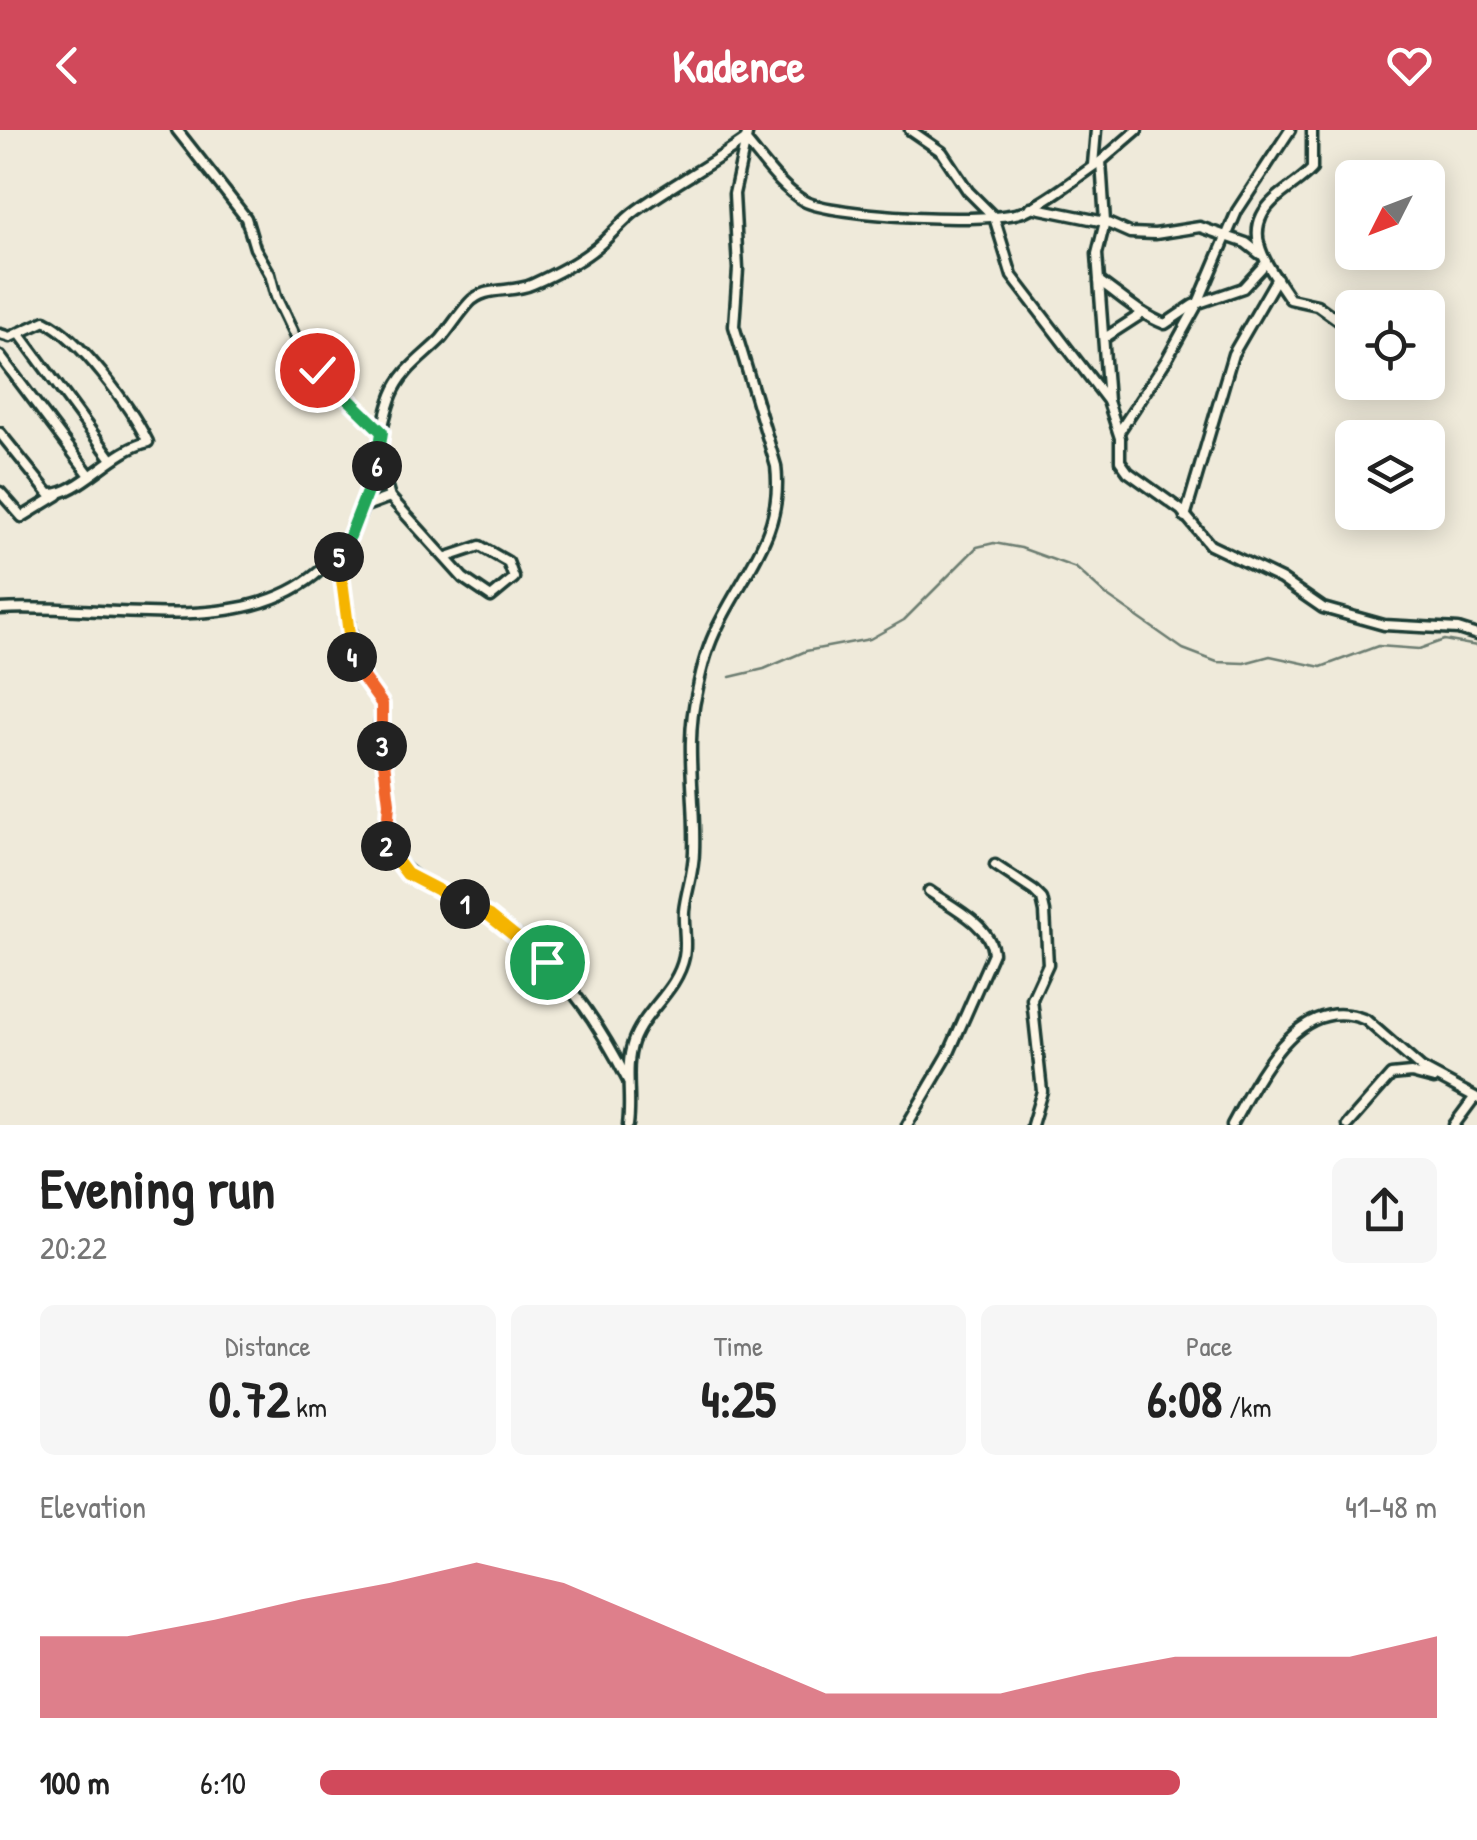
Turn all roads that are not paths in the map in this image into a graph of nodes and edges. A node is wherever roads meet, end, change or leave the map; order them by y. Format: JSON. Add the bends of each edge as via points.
{"nodes":[{"id":1,"x":176,"y":130,"type":"edge"},
{"id":2,"x":910,"y":130,"type":"edge"},
{"id":3,"x":1096,"y":130,"type":"edge"},
{"id":4,"x":1137,"y":130,"type":"edge"},
{"id":5,"x":1290,"y":130,"type":"edge"},
{"id":6,"x":1312,"y":130,"type":"edge"},
{"id":7,"x":747,"y":135,"type":"edge"},
{"id":8,"x":1097,"y":164,"type":"junction"},
{"id":9,"x":1032,"y":207,"type":"junction"},
{"id":10,"x":994,"y":217,"type":"junction"},
{"id":11,"x":1105,"y":222,"type":"junction"},
{"id":12,"x":1226,"y":235,"type":"junction"},
{"id":13,"x":1260,"y":254,"type":"junction"},
{"id":14,"x":1265,"y":264,"type":"junction"},
{"id":15,"x":1277,"y":278,"type":"junction"},
{"id":16,"x":1098,"y":280,"type":"junction"},
{"id":17,"x":1198,"y":303,"type":"junction"},
{"id":18,"x":1143,"y":312,"type":"junction"},
{"id":19,"x":1335,"y":317,"type":"edge"},
{"id":20,"x":0,"y":334,"type":"edge"},
{"id":21,"x":19,"y":334,"type":"junction"},
{"id":22,"x":1106,"y":337,"type":"junction"},
{"id":23,"x":0,"y":356,"type":"edge"},
{"id":24,"x":1108,"y":400,"type":"junction"},
{"id":25,"x":382,"y":432,"type":"junction"},
{"id":26,"x":1118,"y":432,"type":"junction"},
{"id":27,"x":0,"y":433,"type":"edge"},
{"id":28,"x":112,"y":458,"type":"junction"},
{"id":29,"x":380,"y":459,"type":"junction"},
{"id":30,"x":90,"y":474,"type":"junction"},
{"id":31,"x":0,"y":492,"type":"edge"},
{"id":32,"x":60,"y":494,"type":"junction"},
{"id":33,"x":390,"y":496,"type":"junction"},
{"id":34,"x":363,"y":507,"type":"junction"},
{"id":35,"x":1184,"y":517,"type":"junction"},
{"id":36,"x":338,"y":553,"type":"junction"},
{"id":37,"x":447,"y":557,"type":"junction"},
{"id":38,"x":0,"y":609,"type":"edge"},
{"id":39,"x":1477,"y":634,"type":"edge"},
{"id":40,"x":995,"y":865,"type":"dead end"},
{"id":41,"x":929,"y":891,"type":"dead end"},
{"id":42,"x":628,"y":1081,"type":"junction"},
{"id":43,"x":1444,"y":1082,"type":"junction"},
{"id":44,"x":1475,"y":1098,"type":"edge"},
{"id":45,"x":1236,"y":1123,"type":"edge"},
{"id":46,"x":628,"y":1125,"type":"edge"},
{"id":47,"x":907,"y":1125,"type":"edge"},
{"id":48,"x":1032,"y":1125,"type":"edge"},
{"id":49,"x":1347,"y":1125,"type":"edge"},
{"id":50,"x":1454,"y":1125,"type":"edge"}],
"edges":[{"from":1,"to":25,"type":"street","via":[[246,218],[307,362]]},
{"from":2,"to":10,"type":"street","via":[[942,152]]},
{"from":3,"to":8,"type":"street"},
{"from":4,"to":8,"type":"street"},
{"from":5,"to":12,"type":"street"},
{"from":6,"to":13,"type":"street","via":[[1312,170],[1265,210]]},
{"from":7,"to":10,"type":"street","via":[[793,193],[819,206],[952,220]]},
{"from":7,"to":25,"type":"street","via":[[623,220],[583,257],[530,286],[471,300],[401,377]]},
{"from":7,"to":42,"type":"street","via":[[734,194],[734,326],[776,466],[775,519],[717,628],[698,686],[689,730],[695,856],[684,910],[684,958],[634,1038]]},
{"from":8,"to":9,"type":"street"},
{"from":8,"to":11,"type":"street"},
{"from":9,"to":10,"type":"street"},
{"from":9,"to":11,"type":"street"},
{"from":10,"to":24,"type":"street","via":[[1012,276]]},
{"from":11,"to":12,"type":"street","via":[[1130,233],[1191,226]]},
{"from":11,"to":16,"type":"street"},
{"from":12,"to":13,"type":"street"},
{"from":12,"to":17,"type":"street"},
{"from":13,"to":14,"type":"street"},
{"from":14,"to":15,"type":"street"},
{"from":14,"to":17,"type":"street","via":[[1243,288]]},
{"from":15,"to":19,"type":"street","via":[[1290,299]]},
{"from":15,"to":35,"type":"street","via":[[1233,354]]},
{"from":16,"to":18,"type":"street"},
{"from":16,"to":22,"type":"street"},
{"from":17,"to":18,"type":"street","via":[[1165,324]]},
{"from":17,"to":26,"type":"street"},
{"from":18,"to":22,"type":"street"},
{"from":20,"to":21,"type":"street"},
{"from":21,"to":28,"type":"street"},
{"from":21,"to":28,"type":"street","via":[[45,321],[65,331],[123,401],[148,442]]},
{"from":22,"to":24,"type":"street"},
{"from":23,"to":30,"type":"street"},
{"from":24,"to":26,"type":"street"},
{"from":25,"to":29,"type":"street"},
{"from":26,"to":35,"type":"street","via":[[1123,467]]},
{"from":27,"to":32,"type":"street","via":[[49,494]]},
{"from":28,"to":30,"type":"street"},
{"from":29,"to":33,"type":"street"},
{"from":29,"to":34,"type":"street"},
{"from":30,"to":32,"type":"street"},
{"from":31,"to":32,"type":"street","via":[[22,517]]},
{"from":33,"to":34,"type":"street"},
{"from":33,"to":37,"type":"street"},
{"from":34,"to":36,"type":"street"},
{"from":35,"to":39,"type":"street","via":[[1224,554],[1281,578],[1323,608],[1384,625]]},
{"from":36,"to":38,"type":"street","via":[[281,597],[237,608],[166,616],[55,606]]},
{"from":36,"to":42,"type":"street","via":[[352,662],[382,704],[385,844],[407,874],[490,916],[567,982]]},
{"from":37,"to":37,"type":"street","via":[[480,546],[508,562],[514,578],[488,597]]},
{"from":40,"to":48,"type":"street","via":[[1034,890],[1045,912],[1048,964],[1032,999],[1042,1091]]},
{"from":41,"to":47,"type":"street","via":[[982,930],[992,952],[948,1055]]},
{"from":42,"to":46,"type":"street"},
{"from":43,"to":44,"type":"street"},
{"from":43,"to":45,"type":"street","via":[[1366,1020],[1322,1016],[1282,1045]]},
{"from":43,"to":49,"type":"street","via":[[1391,1075]]},
{"from":44,"to":50,"type":"street"}]}
